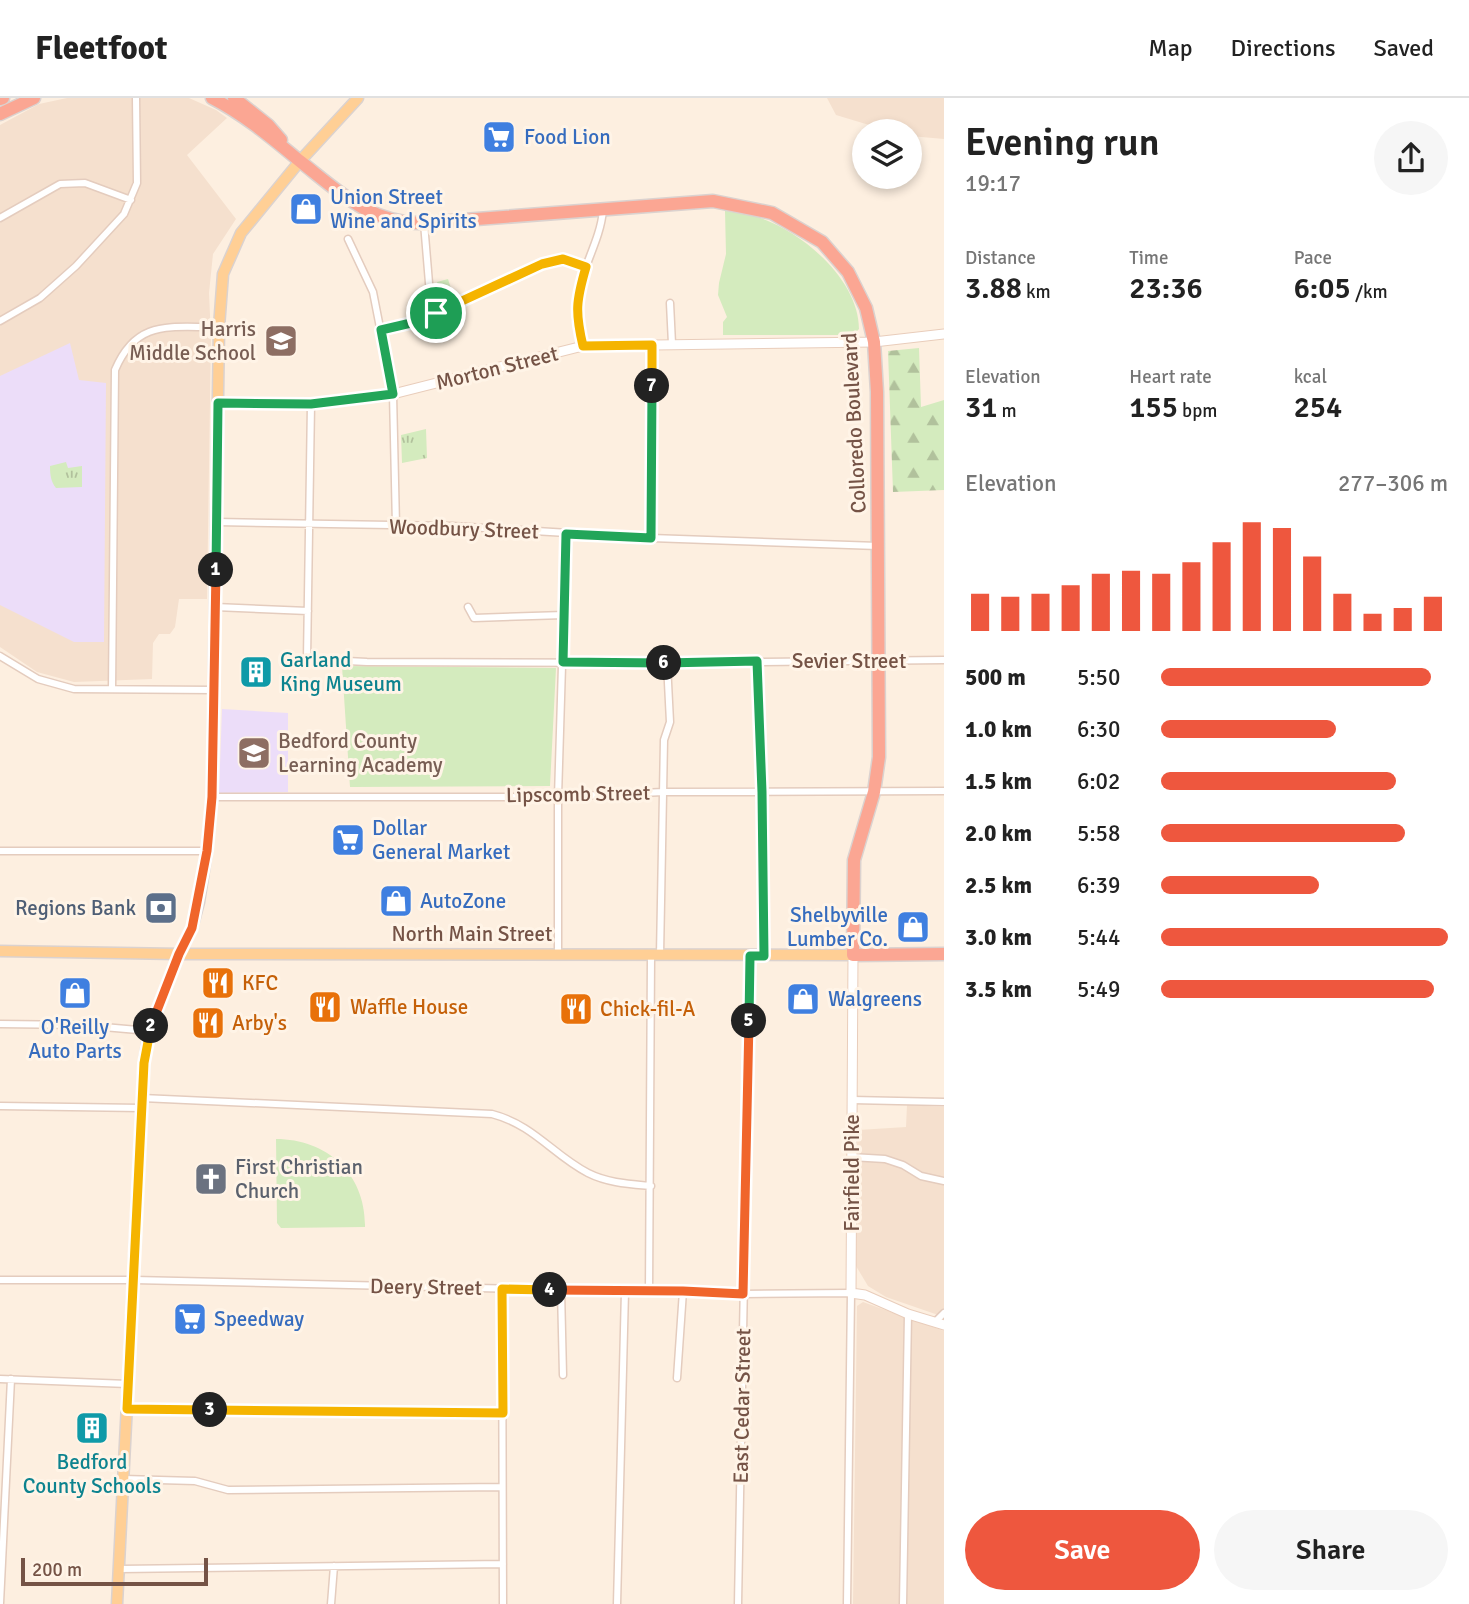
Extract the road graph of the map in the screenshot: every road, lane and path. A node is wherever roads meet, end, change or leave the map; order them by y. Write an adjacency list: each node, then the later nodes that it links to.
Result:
1 (34, 98): 6 (highway)
2 (136, 98): 8 (street)
3 (212, 98): 7 (highway)
4 (234, 98): 7 (highway)
5 (358, 98): 7 (main road)
6 (2, 103)
7 (300, 161): 11 (highway, Colloredo Boulevard); 17 (main road)
8 (131, 200): 10 (street); 16 (street)
9 (603, 210): 11 (highway, Colloredo Boulevard); 13 (street); 20 (highway, Colloredo Boulevard)
10 (0, 218)
11 (424, 223): 14 (street)
12 (348, 239): 18 (street)
13 (586, 267): 18 (street); 23 (street)
14 (430, 295)
15 (670, 303): 21 (street)
16 (0, 321)
17 (219, 327): 25 (main road); 43 (street)
18 (381, 330): 24 (street)
19 (944, 334): 20 (street, Morton Street)
20 (874, 342): 21 (street, Morton Street); 32 (highway, Colloredo Boulevard)
21 (672, 344): 22 (street, Morton Street)
22 (652, 345): 23 (street, Morton Street); 31 (street)
23 (583, 346): 24 (street, Morton Street)
24 (393, 394): 26 (street, Morton Street); 29 (street)
25 (218, 403): 26 (street, Morton Street); 27 (main road)
26 (311, 404): 28 (street)
27 (217, 522): 28 (street, Woodbury Street); 33 (main road)
28 (309, 525): 29 (street, Woodbury Street); 35 (street)
29 (396, 526): 30 (street, Woodbury Street)
30 (566, 534): 31 (street, Woodbury Street); 36 (street)
31 (651, 538): 32 (street, Woodbury Street)
32 (878, 546): 41 (highway, Colloredo Boulevard)
33 (215, 607): 35 (street); 44 (main road)
34 (468, 607): 36 (street)
35 (308, 611): 40 (street, Sevier Street)
36 (564, 615): 40 (street)
37 (0, 656): 43 (street)
38 (944, 660): 41 (street, Sevier Street)
39 (757, 661): 41 (street, Sevier Street); 42 (street, Sevier Street); 47 (street)
40 (563, 662): 42 (street, Sevier Street); 50 (street)
41 (879, 662): 48 (highway, Colloredo Boulevard)
42 (667, 663): 46 (street)
43 (112, 689): 44 (street)
44 (215, 690): 49 (main road)
45 (944, 791): 48 (street, Lipscomb Street)
46 (663, 792): 47 (street, Lipscomb Street); 50 (street, Lipscomb Street); 58 (street)
47 (762, 792): 48 (street, Lipscomb Street); 60 (street)
48 (874, 792): 57 (highway, Colloredo Boulevard)
49 (212, 797): 50 (street, Lipscomb Street); 52 (main road)
50 (558, 797): 54 (street)
51 (0, 851): 52 (street)
52 (207, 851): 55 (main road)
53 (0, 951): 55 (main road, North Main Street)
54 (558, 953): 55 (main road, North Main Street); 58 (main road, North Main Street)
55 (179, 954): 62 (main road)
56 (944, 954): 57 (highway, North Main Street)
57 (853, 955): 60 (main road, North Main Street); 63 (street, Fairfield Pike)
58 (656, 956): 59 (main road, North Main Street); 69 (street)
59 (750, 956): 60 (main road, North Main Street); 78 (street, East Cedar Street)
60 (764, 956)
61 (0, 1024): 62 (street)
62 (149, 1031): 65 (main road)
63 (852, 1100): 64 (street); 67 (street, Fairfield Pike)
64 (944, 1102)
65 (142, 1103): 66 (street); 69 (street); 71 (main road)
66 (0, 1106)
67 (851, 1157): 68 (street); 77 (street, Fairfield Pike)
68 (944, 1181)
69 (651, 1186): 76 (street)
70 (0, 1280): 71 (street, Deery Street)
71 (134, 1280): 72 (street, Deery Street); 86 (main road)
72 (502, 1289): 73 (street, Deery Street); 88 (street)
73 (561, 1290): 74 (street, Deery Street); 82 (street)
74 (625, 1291): 76 (street, Deery Street); 98 (street)
75 (683, 1291): 76 (street, Deery Street); 78 (street, Deery Street); 83 (street)
76 (649, 1292)
77 (851, 1293): 78 (street, Deery Street); 80 (street); 100 (street)
78 (743, 1294): 99 (street, East Cedar Street)
79 (944, 1313): 81 (street)
80 (908, 1314): 81 (street); 101 (street)
81 (940, 1324)
82 (563, 1375)
83 (677, 1378)
84 (0, 1379): 85 (street)
85 (11, 1379): 86 (street); 94 (street)
86 (128, 1384): 87 (main road)
87 (127, 1409): 88 (street); 89 (main road)
88 (503, 1413): 90 (street)
89 (123, 1479): 90 (street); 93 (main road)
90 (501, 1487): 91 (street)
91 (503, 1564): 92 (street); 97 (street)
92 (334, 1566): 93 (street); 96 (street)
93 (120, 1569): 95 (main road)
94 (0, 1603)
95 (117, 1604)
96 (331, 1604)
97 (503, 1604)
98 (617, 1604)
99 (738, 1604)
100 (847, 1604)
101 (903, 1604)

